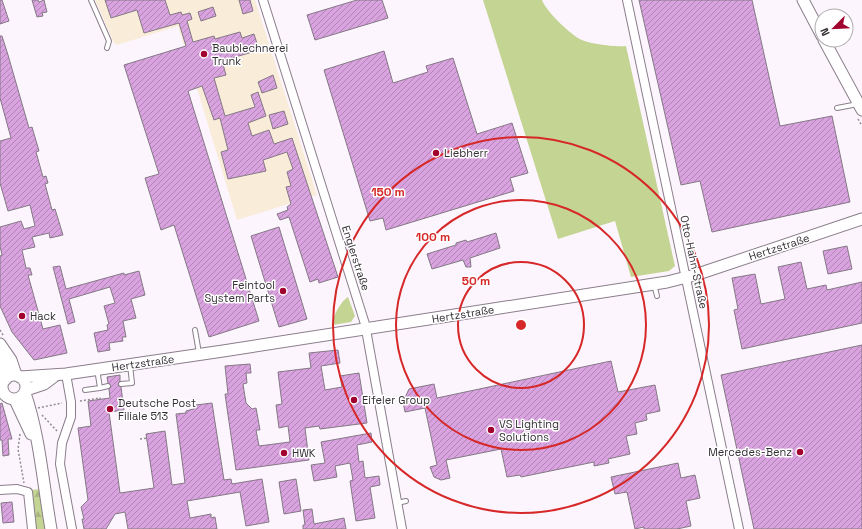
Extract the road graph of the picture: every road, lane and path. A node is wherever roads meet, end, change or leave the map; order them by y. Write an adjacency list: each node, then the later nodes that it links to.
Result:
1 (91, 0): 6 (lane)
2 (263, 0): 16 (street, Englerstraße)
3 (627, 0): 11 (street, Otto-Hahn-Straße)
4 (803, 0): 5 (street)
5 (814, 21)
6 (107, 48)
7 (828, 48): 8 (street)
8 (860, 107): 9 (lane)
9 (837, 108)
10 (862, 219): 11 (street, Hertzstraße)
11 (686, 277): 12 (street, Hertzstraße); 45 (street, Otto-Hahn-Straße)
12 (654, 284): 13 (lane); 16 (street, Hertzstraße)
13 (657, 296)
14 (0, 330): 17 (path)
15 (195, 330): 18 (lane)
16 (366, 330): 18 (street, Hertzstraße); 40 (street, Englerstraße)
17 (2, 343): 22 (street)
18 (199, 354): 19 (street, Hertzstraße)
19 (130, 364): 20 (street, Hertzstraße); 23 (lane)
20 (97, 369): 21 (street, Hertzstraße); 25 (lane)
21 (61, 374): 22 (street, Hertzstraße); 27 (street, Hertzstraße); 31 (street)
22 (9, 379): 27 (street); 28 (street)
23 (121, 384)
24 (108, 386): 25 (lane)
25 (100, 388): 26 (lane)
26 (85, 390)
27 (25, 392): 29 (street); 36 (street)
28 (2, 393): 29 (street)
29 (15, 400): 36 (street)
30 (100, 400): 31 (path)
31 (71, 402): 35 (street); 35 (path)
32 (21, 430): 38 (path)
33 (147, 438): 34 (path)
34 (140, 439)
35 (62, 443): 43 (street)
36 (38, 449): 42 (street)
37 (0, 490): 38 (street)
38 (28, 492): 41 (street)
39 (406, 501): 40 (lane)
40 (397, 503): 44 (street, Englerstraße)
41 (32, 529)
42 (51, 529)
43 (72, 529)
44 (402, 529)
45 (739, 529)

